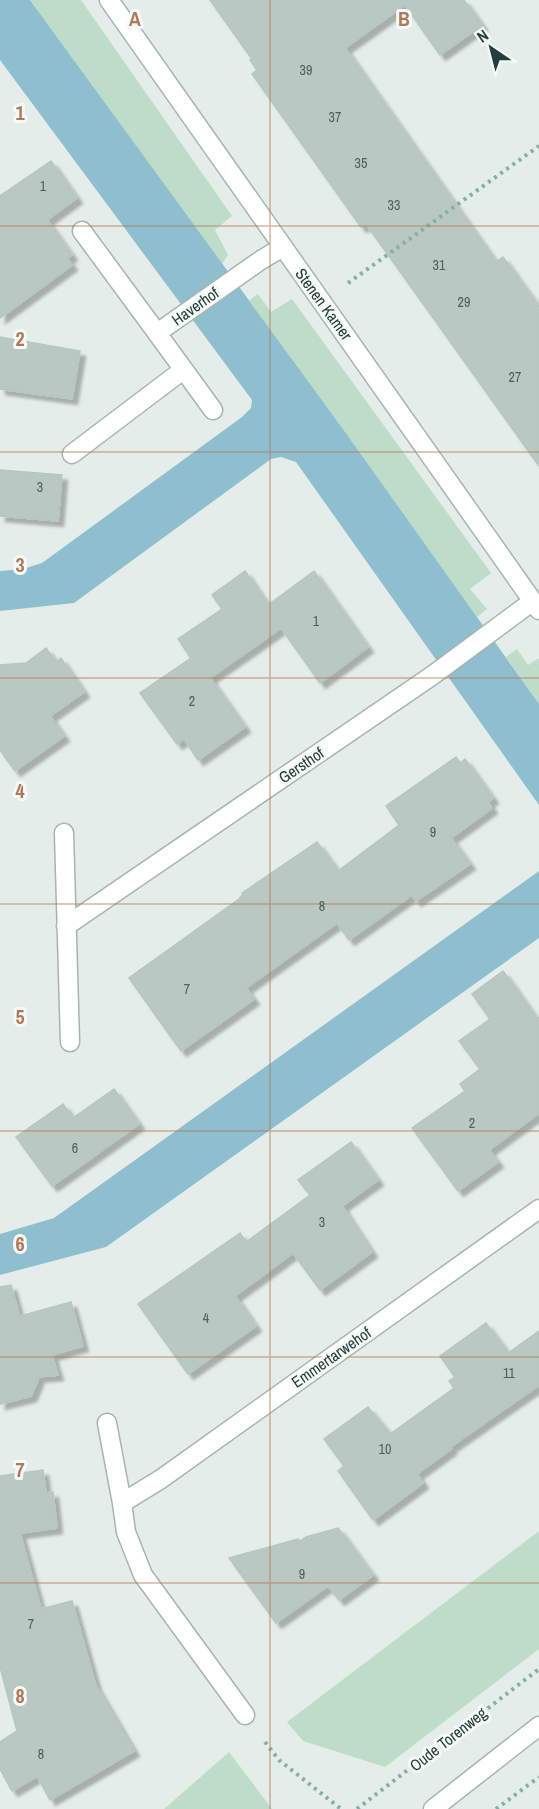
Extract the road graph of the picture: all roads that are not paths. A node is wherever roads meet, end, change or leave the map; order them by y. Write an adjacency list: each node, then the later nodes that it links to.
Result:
1 (109, 0): 3 (street, Stenen Kamer)
2 (82, 231): 4 (street)
3 (283, 247): 4 (street, Haverhof); 8 (street, Stenen Kamer)
4 (157, 333): 5 (street, Haverhof)
5 (183, 370): 6 (street, Haverhof); 7 (street)
6 (213, 410)
7 (72, 454)
8 (536, 605): 10 (street, Gersthof)
9 (64, 833): 10 (street)
10 (66, 926): 11 (street)
11 (70, 1042)
12 (539, 1209): 14 (street, Emmertarwehof)
13 (107, 1423): 14 (street)
14 (122, 1503): 15 (street)
15 (245, 1715)
16 (539, 1726): 17 (street)
17 (433, 1809)

